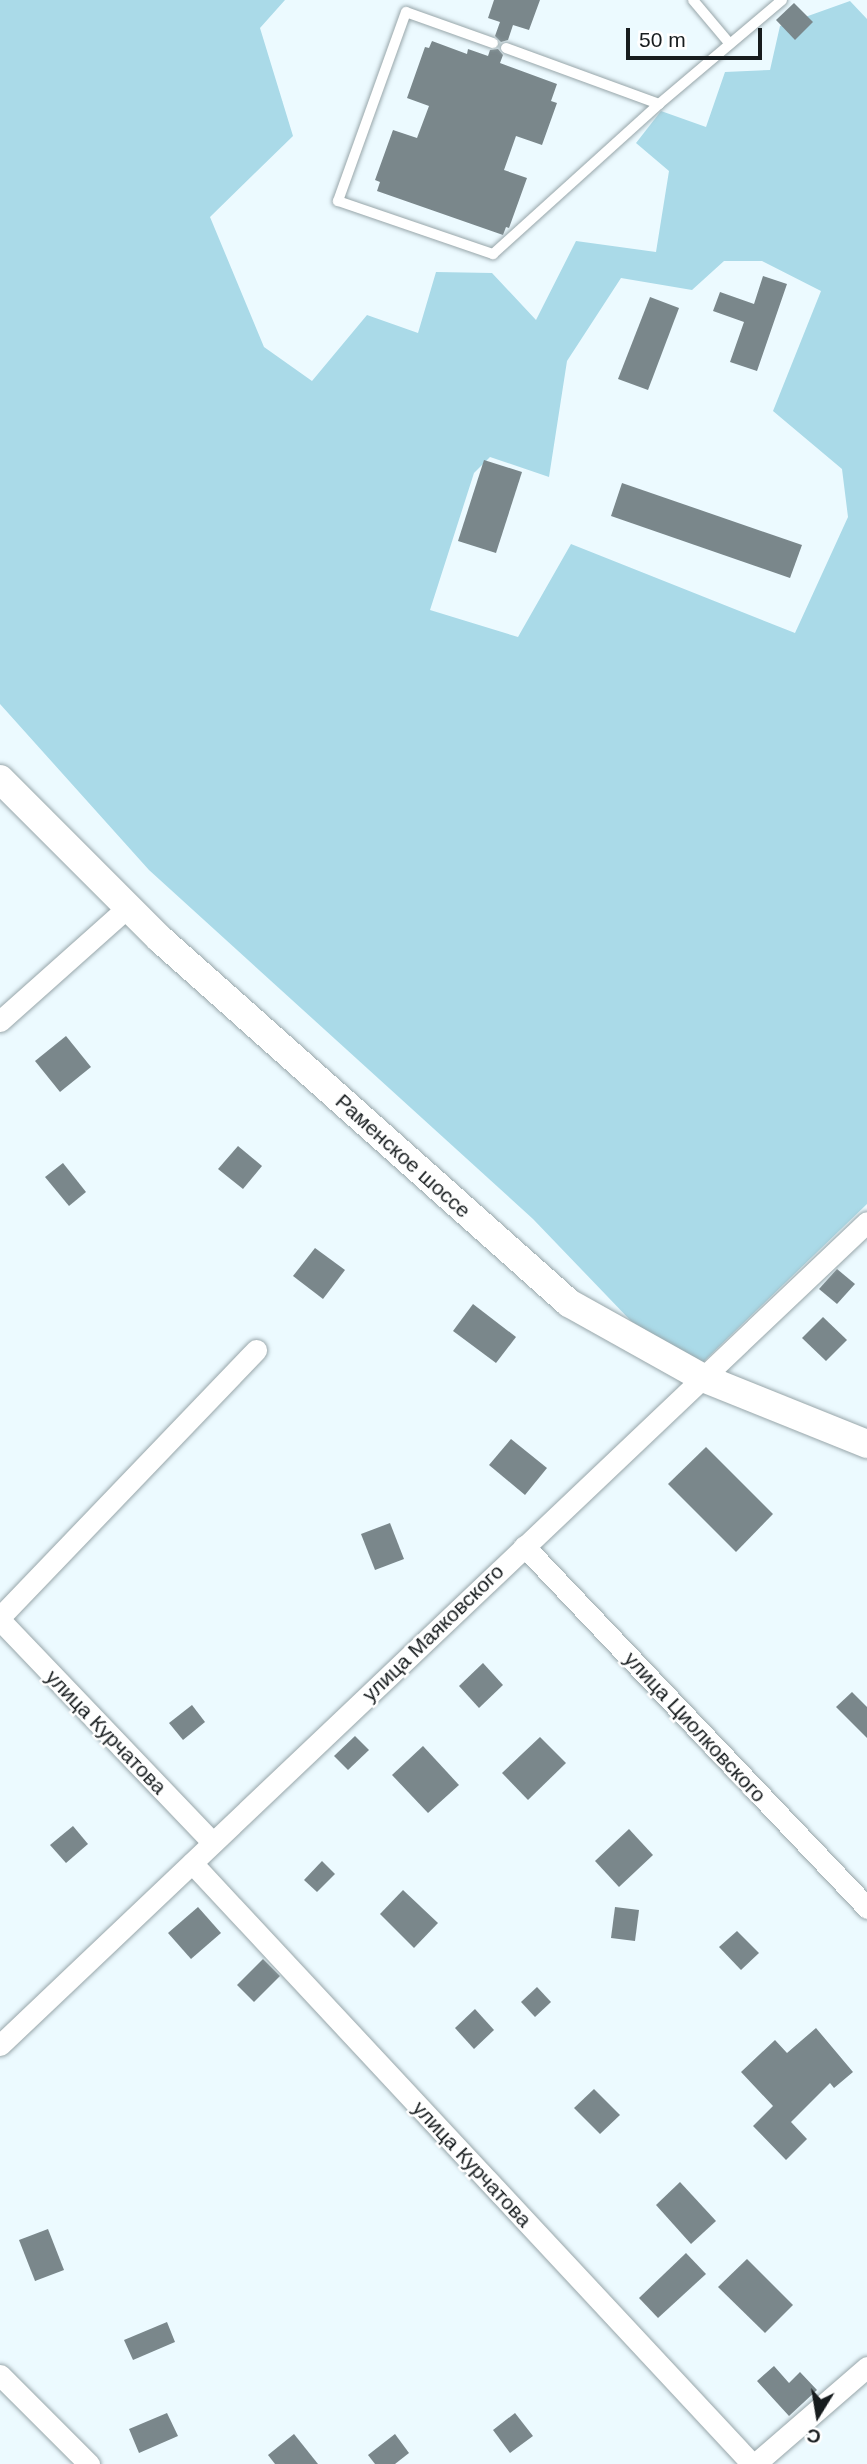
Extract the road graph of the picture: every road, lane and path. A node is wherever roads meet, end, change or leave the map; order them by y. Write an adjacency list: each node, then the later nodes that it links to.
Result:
1 (694, 0): 4 (lane)
2 (782, 0): 4 (lane)
3 (493, 43): 6 (lane)
4 (730, 44): 6 (lane)
5 (506, 48): 6 (lane)
6 (659, 104)
7 (0, 779): 8 (main road, Раменское шоссе)
8 (128, 908): 9 (street); 12 (main road, Раменское шоссе)
9 (0, 1021)
10 (867, 1222): 12 (street, улица Маяковского)
11 (256, 1350): 15 (street)
12 (703, 1378): 13 (main road, Раменское шоссе); 14 (street, улица Маяковского)
13 (867, 1444)
14 (524, 1546): 16 (street, улица Маяковского); 18 (street, улица Циолковского)
15 (0, 1619): 16 (street, улица Курчатова)
16 (213, 1843): 17 (street, улица Маяковского)
17 (192, 1863): 19 (street, улица Маяковского); 23 (street, улица Курчатова)
18 (867, 1908)
19 (0, 2045)
20 (867, 2367): 23 (street)
21 (0, 2375): 22 (street)
22 (89, 2464)
23 (754, 2464)

